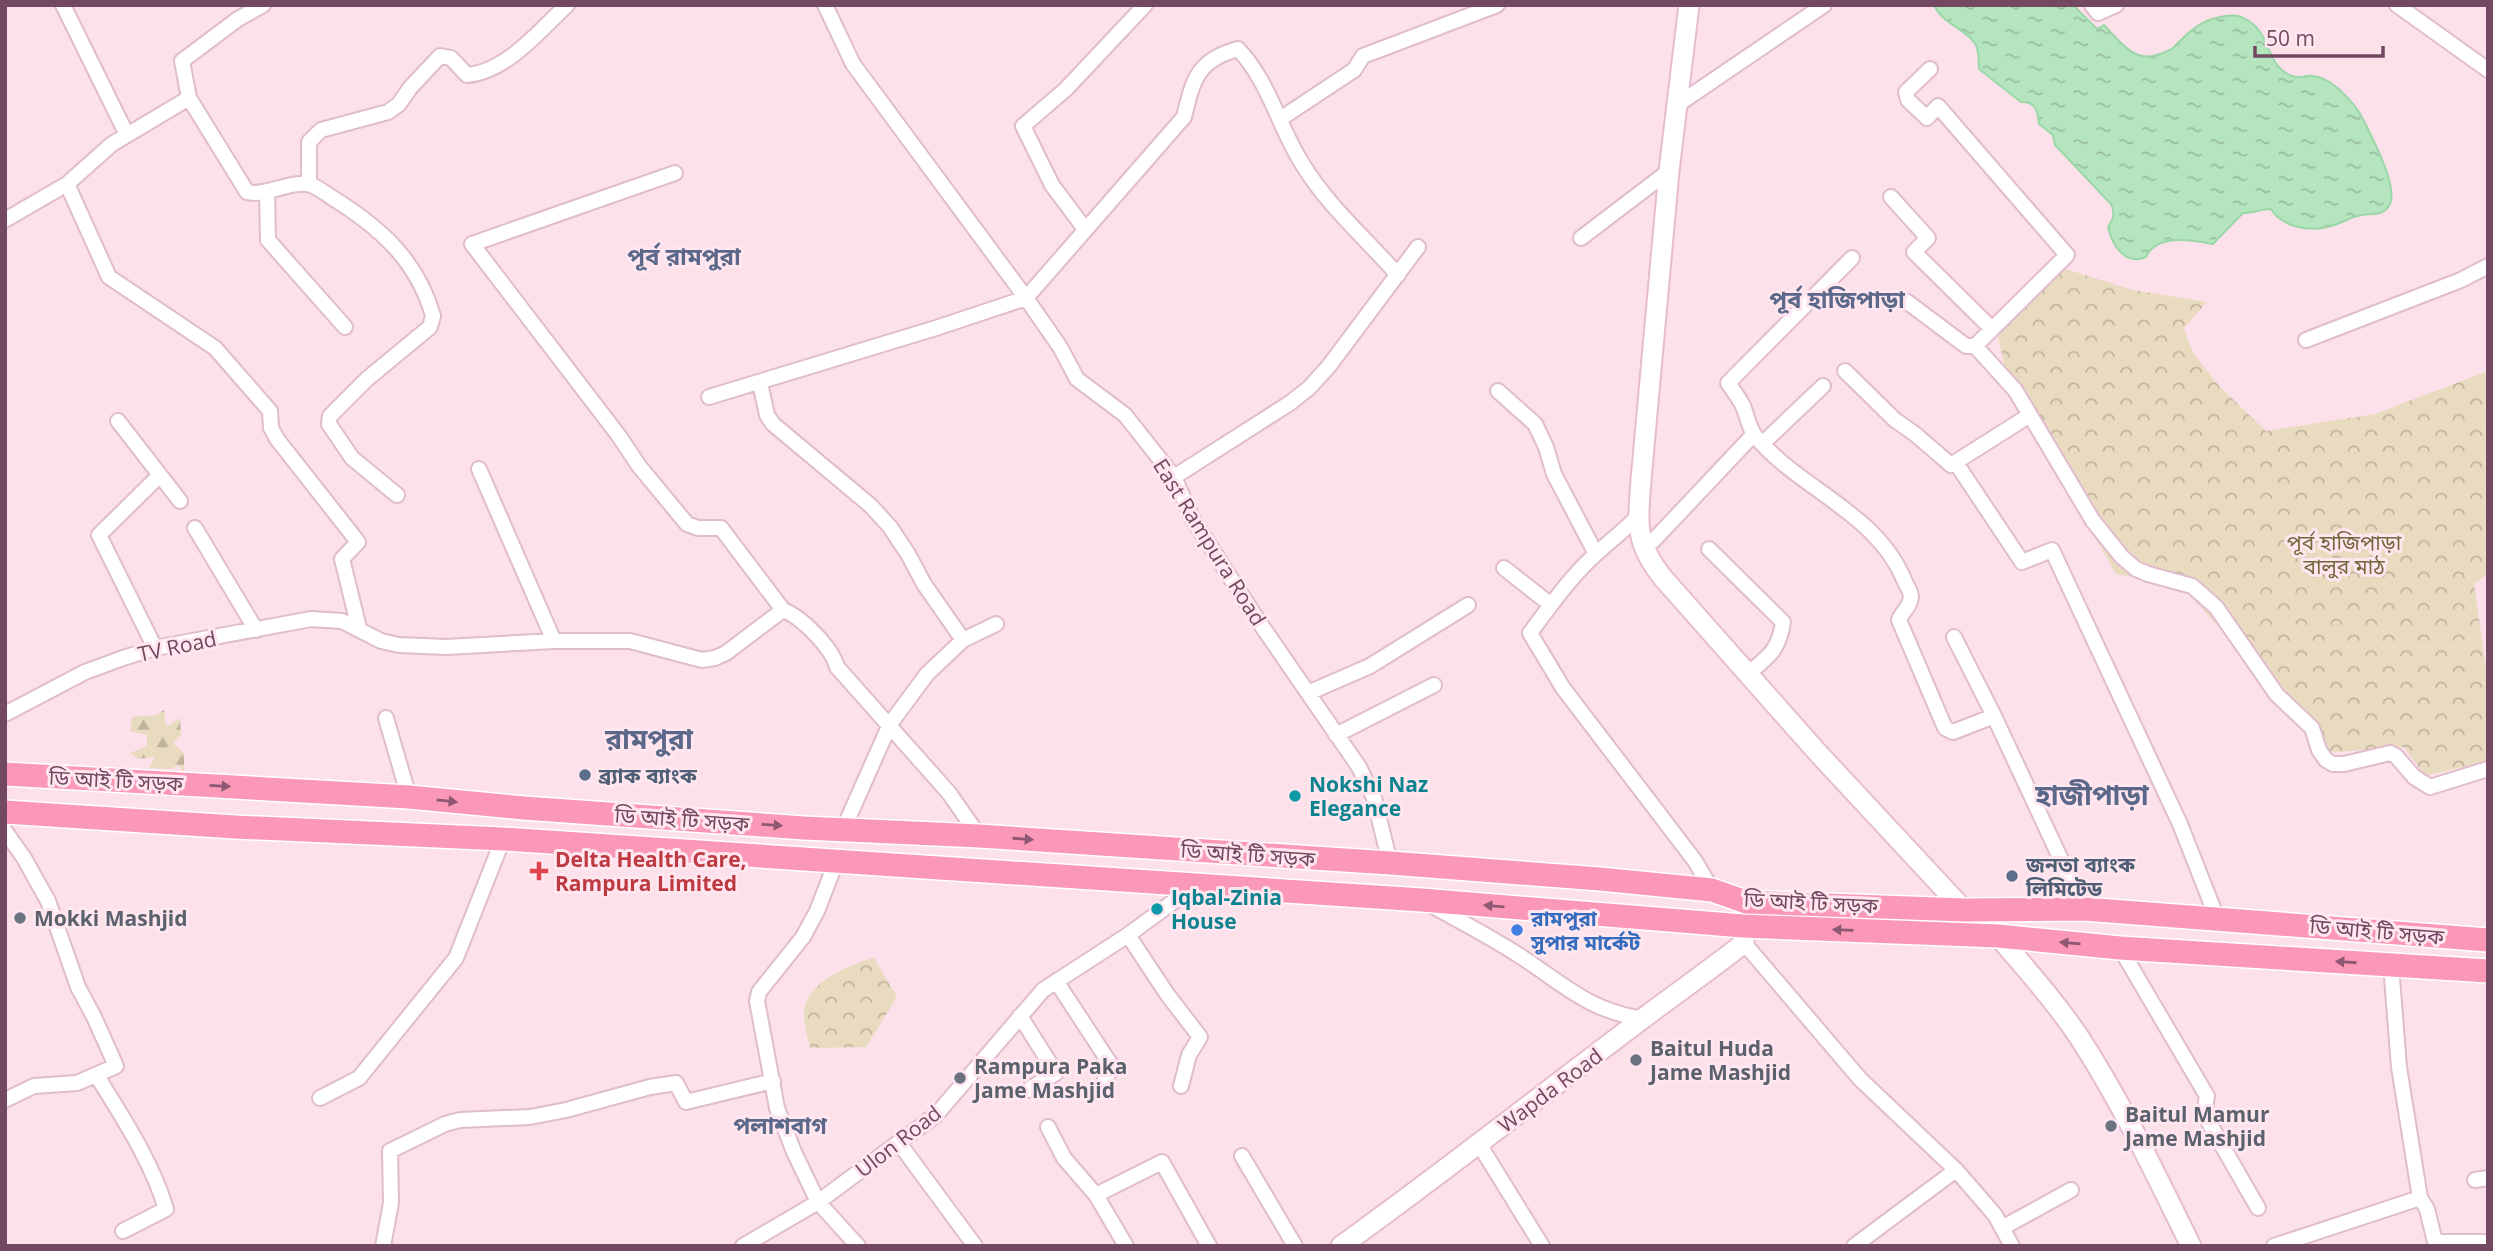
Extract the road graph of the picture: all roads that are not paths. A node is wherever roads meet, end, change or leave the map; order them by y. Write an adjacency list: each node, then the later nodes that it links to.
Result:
1 (63, 5): 17 (street)
2 (263, 5): 14 (street)
3 (566, 5): 21 (street)
4 (825, 5): 31 (street, East Rampura Road)
5 (1145, 5): 25 (street)
6 (1497, 5): 16 (street)
7 (1689, 5): 15 (street)
8 (1824, 5): 15 (street)
9 (2092, 5): 10 (street)
10 (2116, 5)
11 (2397, 5): 13 (street)
12 (1930, 69): 34 (street)
13 (2488, 71)
14 (190, 99): 17 (street); 22 (street)
15 (1677, 105): 18 (street)
16 (1280, 119): 25 (street); 30 (street)
17 (127, 135): 20 (street)
18 (1669, 171): 26 (street); 51 (street)
19 (675, 173): 59 (street)
20 (67, 184): 24 (street); 61 (street)
21 (310, 184): 22 (street); 49 (street)
22 (267, 191): 33 (street)
23 (1891, 197): 34 (street)
24 (5, 220)
25 (1085, 229): 31 (street)
26 (1581, 238)
27 (1418, 247): 30 (street)
28 (1852, 258): 44 (street)
29 (2488, 266): 35 (street)
30 (1398, 275): 48 (street)
31 (1026, 298): 38 (street); 48 (street, East Rampura Road)
32 (1906, 302): 36 (street)
33 (345, 327)
34 (1992, 329): 36 (street)
35 (2306, 340)
36 (1975, 346): 42 (street)
37 (1845, 371): 45 (street)
38 (760, 383): 41 (street); 64 (street)
39 (1823, 386): 44 (street)
40 (1498, 391): 55 (street)
41 (709, 397)
42 (2030, 415): 45 (street); 75 (street)
43 (118, 421): 47 (street)
44 (1759, 438): 53 (street); 71 (street)
45 (1956, 463): 93 (street)
46 (479, 469): 65 (street)
47 (159, 476): 50 (street); 66 (street)
48 (1174, 477): 69 (street, East Rampura Road)
49 (397, 495)
50 (180, 501)
51 (1638, 516): 53 (street); 55 (street)
52 (195, 528): 62 (street)
53 (1643, 548): 67 (street)
54 (1709, 549): 67 (street)
55 (1596, 554): 58 (street)
56 (1504, 568): 58 (street)
57 (1468, 605): 69 (street)
58 (1551, 605): 88 (street)
59 (783, 610): 65 (street, TV Road); 73 (street)
60 (996, 624): 64 (street)
61 (359, 628): 62 (street, TV Road); 65 (street, TV Road)
62 (256, 630): 66 (street, TV Road)
63 (1954, 637): 71 (street)
64 (963, 640): 73 (street)
65 (554, 641)
66 (155, 648): 70 (street, TV Road)
67 (1749, 673): 92 (street)
68 (1434, 685): 74 (street)
69 (1308, 693): 74 (street, East Rampura Road)
70 (5, 714)
71 (1994, 716): 91 (street)
72 (386, 718): 77 (street)
73 (890, 724): 80 (street); 82 (street)
74 (1336, 735): 86 (street, East Rampura Road)
75 (2488, 769)
76 (5, 774): 77 (main road, ডি আই টি সড়ক, one-way to 77)
77 (409, 797): 79 (main road, ডি আই টি সড়ক, one-way to 79)
78 (5, 812): 83 (main road, ডি আই টি সড়ক)
79 (804, 828): 80 (main road, ডি আই টি সড়ক); 84 (main road)
80 (843, 830): 82 (main road, ডি আই টি সড়ক)
81 (5, 831): 104 (street)
82 (979, 836): 86 (main road, ডি আই টি সড়ক, one-way to 86)
83 (503, 839): 84 (main road, ডি আই টি সড়ক); 109 (street)
84 (802, 860): 85 (main road, ডি আই টি সড়ক)
85 (835, 862): 87 (main road, ডি আই টি সড়ক); 106 (street)
86 (1390, 863): 88 (main road, ডি আই টি সড়ক)
87 (1197, 885): 89 (main road, ডি আই টি সড়ক); 95 (street, Ulon Road)
88 (1712, 890): 90 (main road, ডি আই টি সড়ক)
89 (1422, 900): 94 (main road, ডি আই টি সড়ক, one-way to 89); 103 (street)
90 (1746, 902): 92 (main road, ডি আই টি সড়ক); 94 (main road)
91 (2084, 909): 92 (main road, ডি আই টি সড়ক); 93 (main road, ডি আই টি সড়ক)
92 (1964, 910)
93 (2217, 918): 97 (main road, ডি আই টি সড়ক)
94 (1743, 934): 96 (main road, ডি আই টি সড়ক, one-way to 94); 103 (street, Wapda Road); 115 (street)
95 (1128, 935): 101 (street, Ulon Road); 107 (street)
96 (1998, 936): 98 (main road, ডি আই টি সড়ক, one-way to 96); 136 (street)
97 (2488, 940)
98 (2120, 948): 99 (main road, ডি আই টি সড়ক, one-way to 98); 120 (street)
99 (2391, 965): 100 (main road, ডি আই টি সড়ক); 118 (street)
100 (2488, 971)
101 (1056, 981): 102 (street, Ulon Road); 105 (street)
102 (1020, 1016): 108 (street); 112 (street, Ulon Road)
103 (1642, 1019): 113 (street, Wapda Road)
104 (97, 1076): 110 (street); 122 (street)
105 (1105, 1078)
106 (773, 1081): 119 (street); 126 (street)
107 (1181, 1086)
108 (1028, 1090)
109 (320, 1098)
110 (5, 1100)
111 (1048, 1128): 117 (street)
112 (899, 1143): 119 (street, Ulon Road); 129 (street)
113 (1479, 1144): 133 (street, Wapda Road); 134 (street)
114 (1242, 1156): 132 (street)
115 (1956, 1170): 121 (street); 135 (street)
116 (2071, 1190): 121 (street)
117 (1096, 1195): 130 (street); 131 (street)
118 (2420, 1198): 124 (street); 137 (street)
119 (818, 1202): 127 (street, Ulon Road); 128 (street)
120 (2258, 1208)
121 (2002, 1228): 125 (street)
122 (123, 1231)
123 (2488, 1242): 124 (street)
124 (2436, 1244)
125 (2010, 1245)
126 (383, 1246)
127 (743, 1246)
128 (858, 1246)
129 (975, 1246)
130 (1126, 1246)
131 (1209, 1246)
132 (1295, 1246)
133 (1341, 1246)
134 (1542, 1246)
135 (1854, 1246)
136 (2191, 1246)
137 (2274, 1246)

